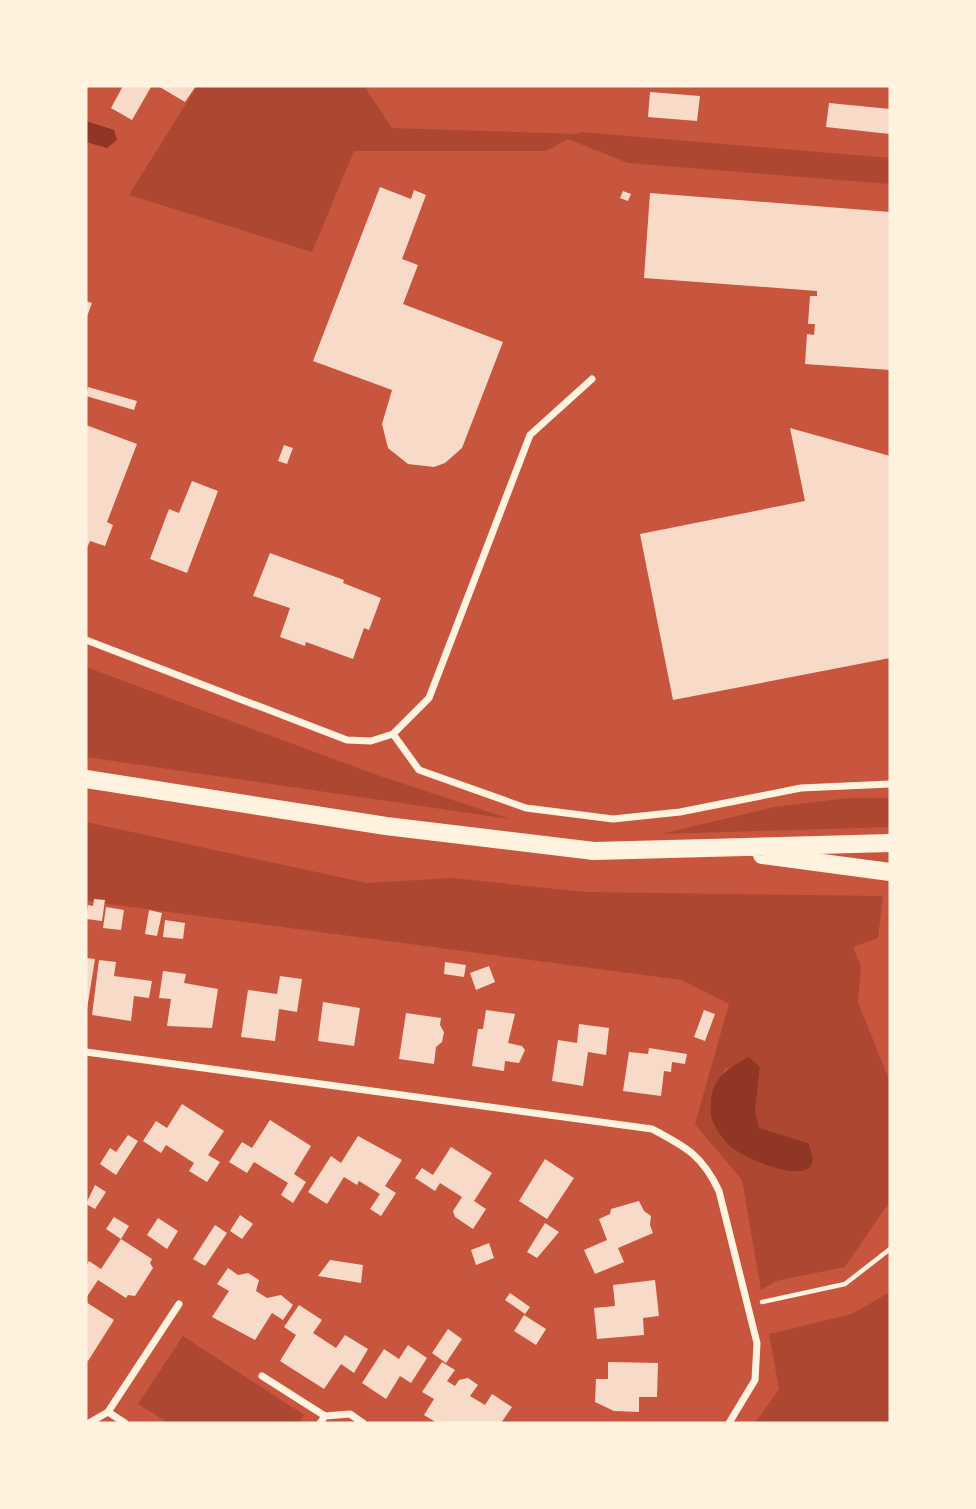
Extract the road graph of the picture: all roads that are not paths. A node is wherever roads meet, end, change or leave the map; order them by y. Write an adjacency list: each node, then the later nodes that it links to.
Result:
1 (592, 379): 3 (street)
2 (86, 640): 3 (street)
3 (393, 734): 5 (street)
4 (86, 779): 7 (main road)
5 (890, 784)
6 (890, 843): 7 (main road)
7 (717, 849): 8 (main road)
8 (890, 872)
9 (86, 1052): 17 (street)
10 (179, 1304): 12 (street)
11 (262, 1376): 13 (street)
12 (108, 1412): 14 (street); 15 (street)
13 (323, 1420): 16 (street)
14 (88, 1423)
15 (125, 1423)
16 (363, 1423)
17 (729, 1423)

